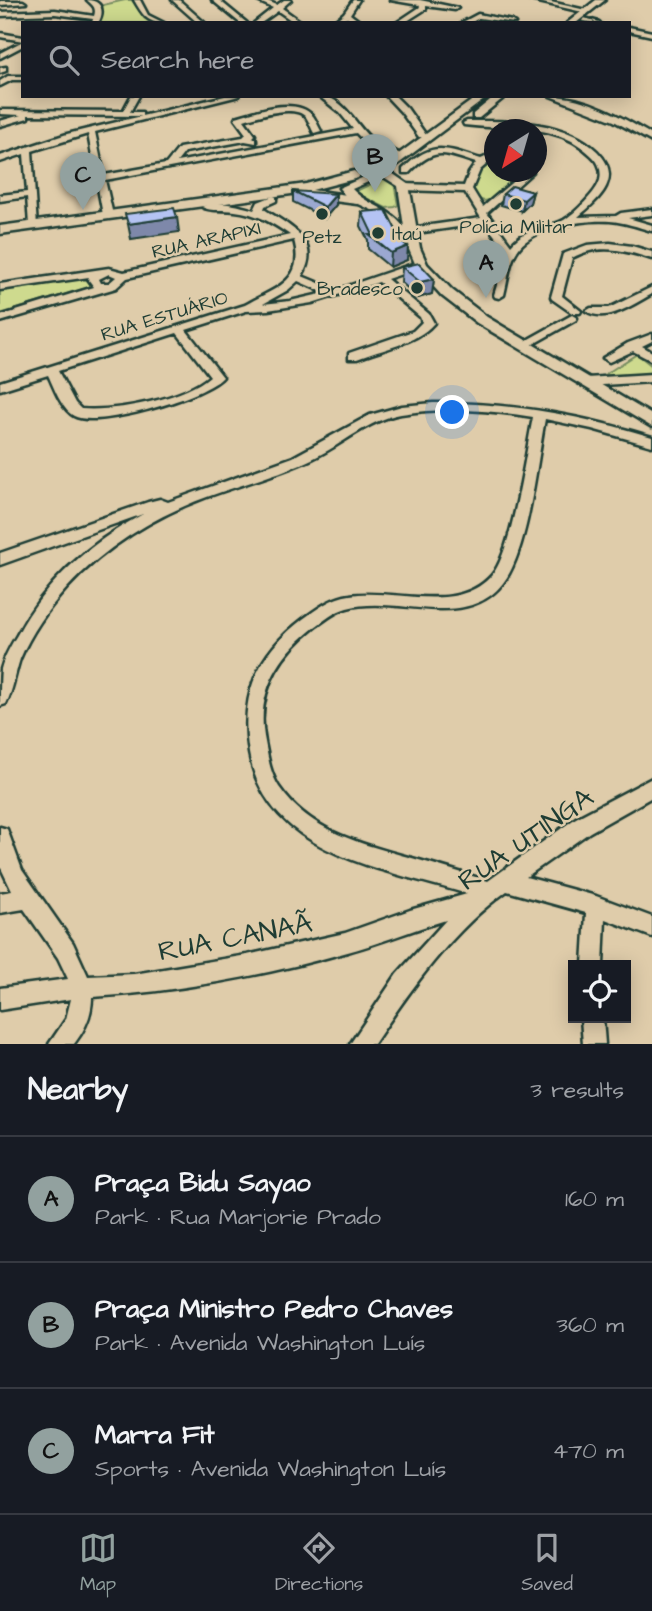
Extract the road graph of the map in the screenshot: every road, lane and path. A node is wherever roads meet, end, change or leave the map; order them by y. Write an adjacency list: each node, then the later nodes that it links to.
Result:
1 (90, 0): 24 (street)
2 (137, 0): 26 (street)
3 (175, 0): 27 (street)
4 (215, 0): 28 (street)
5 (258, 0): 16 (street)
6 (288, 0): 16 (street)
7 (356, 0): 23 (street)
8 (393, 0): 12 (street)
9 (533, 0): 18 (street)
10 (601, 0): 18 (main road)
11 (610, 0): 37 (main road)
12 (420, 2): 17 (street); 33 (street)
13 (0, 3): 14 (street)
14 (35, 3)
15 (46, 3): 20 (street)
16 (278, 8): 29 (street); 30 (street)
17 (454, 8)
18 (587, 10): 36 (main road)
19 (20, 12): 20 (street); 21 (street); 38 (street)
20 (55, 12): 22 (street)
21 (0, 13)
22 (71, 14): 24 (street); 25 (street)
23 (346, 14): 31 (street); 32 (street)
24 (97, 20)
25 (59, 21)
26 (157, 21)
27 (200, 21)
28 (241, 21)
29 (260, 21)
30 (297, 21)
31 (337, 21)
32 (356, 21)
33 (402, 21)
34 (467, 21): 35 (street)
35 (501, 21)
36 (573, 21)
37 (582, 21)
38 (0, 23)
39 (631, 32): 40 (street)
40 (652, 34)
41 (0, 35): 42 (street)
42 (21, 40)
43 (21, 42): 44 (street)
44 (0, 56)
45 (1, 70): 46 (street)
46 (21, 70)
47 (21, 78): 48 (street)
48 (0, 84)
49 (136, 98): 60 (street)
50 (227, 98): 62 (street)
51 (326, 98): 68 (street)
52 (396, 98): 69 (street)
53 (470, 98): 69 (main road)
54 (481, 98): 69 (main road)
55 (499, 98): 63 (main road)
56 (561, 98): 61 (main road)
57 (571, 98): 61 (main road)
58 (0, 112): 59 (street)
59 (37, 112): 60 (street); 64 (street)
60 (125, 114): 62 (street)
61 (612, 114): 65 (main road); 71 (main road)
62 (158, 115): 66 (street)
63 (467, 123): 69 (main road); 102 (street)
64 (0, 124)
65 (650, 128)
66 (91, 131): 73 (street); 84 (street)
67 (317, 131): 70 (street)
68 (356, 131): 72 (street); 75 (street)
69 (427, 135): 74 (main road); 75 (main road)
70 (246, 139): 72 (street); 79 (street)
71 (652, 139)
72 (269, 147): 79 (street)
73 (28, 148): 76 (street); 89 (street)
74 (411, 152): 81 (main road); 82 (main road)
75 (396, 154): 80 (main road)
76 (0, 159)
77 (484, 160): 78 (street)
78 (481, 162): 81 (street); 88 (street)
79 (169, 166): 84 (street)
80 (369, 170): 82 (main road); 83 (main road)
81 (406, 171): 86 (main road)
82 (382, 172): 86 (main road); 87 (main road)
83 (354, 176): 87 (main road); 98 (highway)
84 (103, 178): 98 (street)
85 (519, 182): 99 (street)
86 (403, 186): 88 (street); 94 (main road)
87 (345, 188): 90 (highway); 93 (main road)
88 (468, 189): 99 (street)
89 (32, 194): 91 (street); 103 (street)
90 (310, 194): 92 (highway); 93 (highway)
91 (0, 198)
92 (273, 199): 95 (highway); 100 (street)
93 (357, 200): 96 (main road)
94 (406, 206): 96 (main road); 104 (street); 107 (main road)
95 (207, 207): 100 (street); 108 (highway)
96 (380, 210): 110 (main road)
97 (652, 212): 101 (street)
98 (108, 215): 103 (highway)
99 (485, 216): 104 (street); 111 (street)
100 (271, 218): 109 (street)
101 (609, 218): 102 (street); 105 (street)
102 (566, 223): 111 (street)
103 (34, 225): 106 (highway)
104 (441, 226): 107 (street)
105 (652, 228)
106 (0, 230)
107 (410, 231): 110 (main road)
108 (0, 236)
109 (298, 236): 115 (street, RUA ARAPIXI); 116 (street)
110 (414, 248): 113 (main road)
111 (511, 251): 122 (street)
112 (652, 257): 124 (street)
113 (421, 265): 117 (street, RUA ESTUÁRIO); 128 (main road)
114 (101, 272): 115 (street); 118 (street); 119 (street)
115 (121, 276): 118 (street)
116 (296, 277): 121 (street); 123 (street)
117 (380, 278): 121 (street, RUA ESTUÁRIO); 130 (street)
118 (107, 286): 125 (street)
119 (0, 287)
120 (652, 290): 124 (street)
121 (335, 293): 123 (street, RUA ESTUÁRIO)
122 (499, 295)
123 (245, 308): 126 (street, RUA ESTUÁRIO)
124 (574, 314): 128 (street)
125 (0, 319)
126 (178, 328): 133 (street, RUA ESTUÁRIO); 133 (street)
127 (652, 337): 129 (street)
128 (524, 345): 135 (main road)
129 (632, 345): 131 (street); 132 (street)
130 (353, 356)
131 (652, 357)
132 (608, 358)
133 (51, 369): 136 (street, RUA ESTUÁRIO)
134 (652, 378): 135 (street)
135 (586, 382): 138 (main road)
136 (0, 386)
137 (540, 415): 139 (street); 140 (street); 145 (street)
138 (652, 422)
139 (652, 442)
140 (168, 507): 141 (street); 142 (street)
141 (0, 559)
142 (0, 699)
143 (652, 787): 145 (street, RUA UTINGA)
144 (0, 836): 146 (street)
145 (491, 891): 148 (street); 151 (street, RUA CANAÃ); 155 (street, RUA UTINGA)
146 (29, 898): 147 (street); 151 (street)
147 (0, 902)
148 (596, 906): 149 (street); 150 (street)
149 (652, 928)
150 (593, 960)
151 (82, 988): 152 (street, RUA CANAÃ); 154 (street)
152 (0, 999)
153 (592, 1023): 156 (street)
154 (60, 1044)
155 (361, 1044)
156 (594, 1044)

